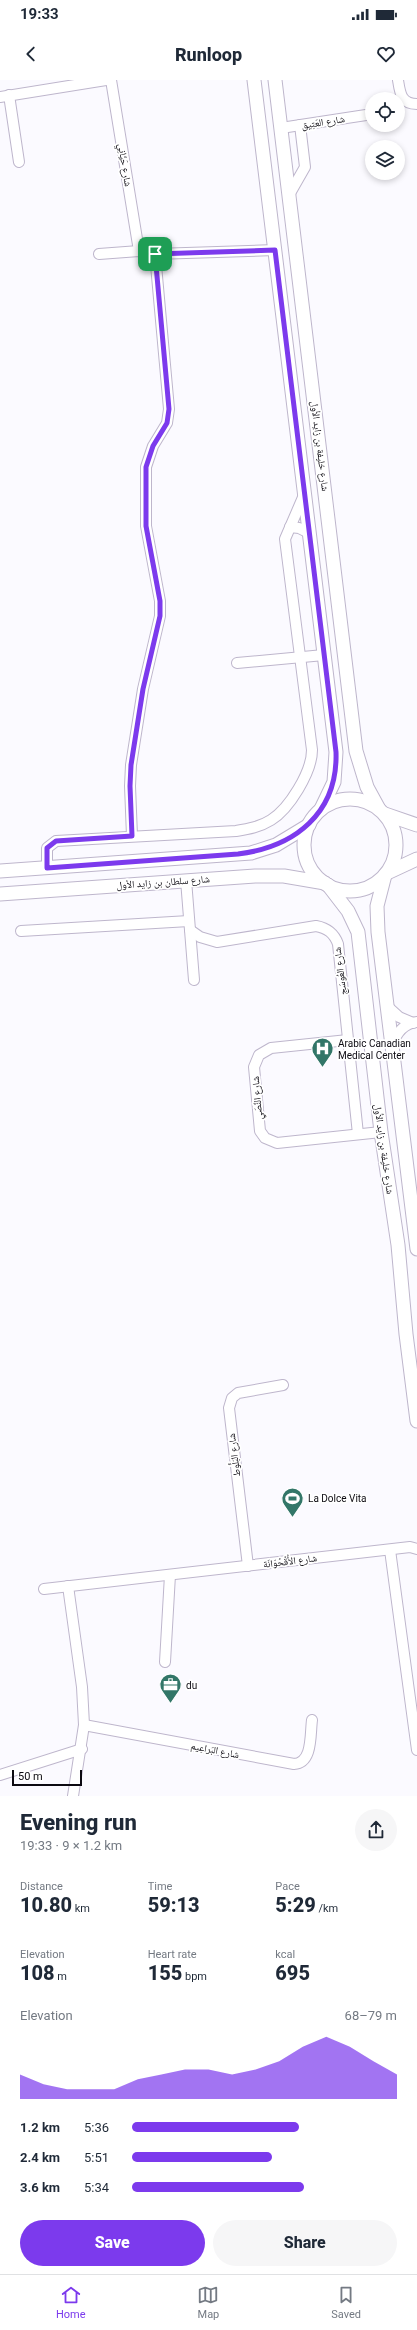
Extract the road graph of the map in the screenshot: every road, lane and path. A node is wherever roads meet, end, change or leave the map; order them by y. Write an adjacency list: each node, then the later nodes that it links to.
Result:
1 (103, 80): 2 (street); 7 (street)
2 (106, 80)
3 (111, 80): 15 (street, شارع حَيَّانِي)
4 (254, 80): 14 (main road, شارع خليفة بن زايد الأول)
5 (275, 80): 11 (main road, شارع خليفة بن زايد الأول)
6 (398, 80): 8 (street)
7 (4, 96): 12 (street)
8 (417, 104)
9 (365, 115): 10 (street, شارع العَتِيق)
10 (300, 125): 11 (street, شارع العَتِيق); 13 (street)
11 (281, 128): 13 (main road, شارع خليفة بن زايد الأول)
12 (19, 162)
13 (289, 195): 25 (main road, شارع خليفة بن زايد الأول)
14 (275, 250): 17 (street); 18 (main road, شارع خليفة بن زايد الأول)
15 (139, 251): 16 (street); 17 (street)
16 (98, 254)
17 (155, 254): 28 (street)
18 (305, 492): 19 (street); 20 (main road, شارع خليفة بن زايد الأول)
19 (290, 526): 20 (street); 22 (street)
20 (309, 534): 21 (main road, شارع خليفة بن زايد الأول)
21 (324, 655): 22 (street); 24 (main road, شارع خليفة بن زايد الأول)
22 (300, 657): 23 (street); 28 (street)
23 (237, 663)
24 (321, 809): 25 (main road); 26 (main road)
25 (382, 811): 27 (main road); 32 (main road)
26 (309, 825): 30 (main road); 34 (main road)
27 (417, 825)
28 (132, 836): 30 (street)
29 (417, 859): 32 (main road)
30 (47, 868): 31 (main road)
31 (0, 872)
32 (386, 874): 34 (main road); 39 (main road, شارع خليفة بن زايد الأول)
33 (186, 880): 34 (main road, شارع سلطان بن زايد الأول); 35 (main road, شارع سلطان بن زايد الأول); 36 (street)
34 (327, 884): 43 (main road, شارع خليفة بن زايد الأول)
35 (0, 894)
36 (190, 925): 37 (street); 38 (street); 41 (street, شارع العُوسَج)
37 (21, 931)
38 (194, 980)
39 (388, 1007): 40 (street); 42 (main road, شارع خليفة بن زايد الأول)
40 (415, 1023): 42 (street)
41 (348, 1040): 44 (street, شارع العُوسَج); 44 (street, شارع النِّصَي)
42 (392, 1045): 45 (main road, شارع خليفة بن زايد الأول)
43 (381, 1132): 44 (street, شارع النِّصَي); 47 (main road, شارع خليفة بن زايد الأول)
44 (358, 1134)
45 (417, 1250)
46 (283, 1385): 50 (street, شارع البَلُّوط)
47 (417, 1421)
48 (415, 1546): 49 (street, شارع الأُقْحُوَانَة)
49 (390, 1550): 50 (street, شارع الأُقْحُوَانَة); 58 (street)
50 (248, 1566): 51 (street, شارع الأُقْحُوَانَة)
51 (170, 1574): 52 (street, شارع الأُقْحُوَانَة); 54 (street)
52 (68, 1586): 53 (street, شارع الأُقْحُوَانَة); 56 (street)
53 (44, 1589)
54 (165, 1662)
55 (312, 1720): 56 (street, شارع البَراعِيم)
56 (84, 1725): 57 (street)
57 (82, 1748): 59 (street); 60 (street)
58 (417, 1750)
59 (0, 1775)
60 (73, 1796)

